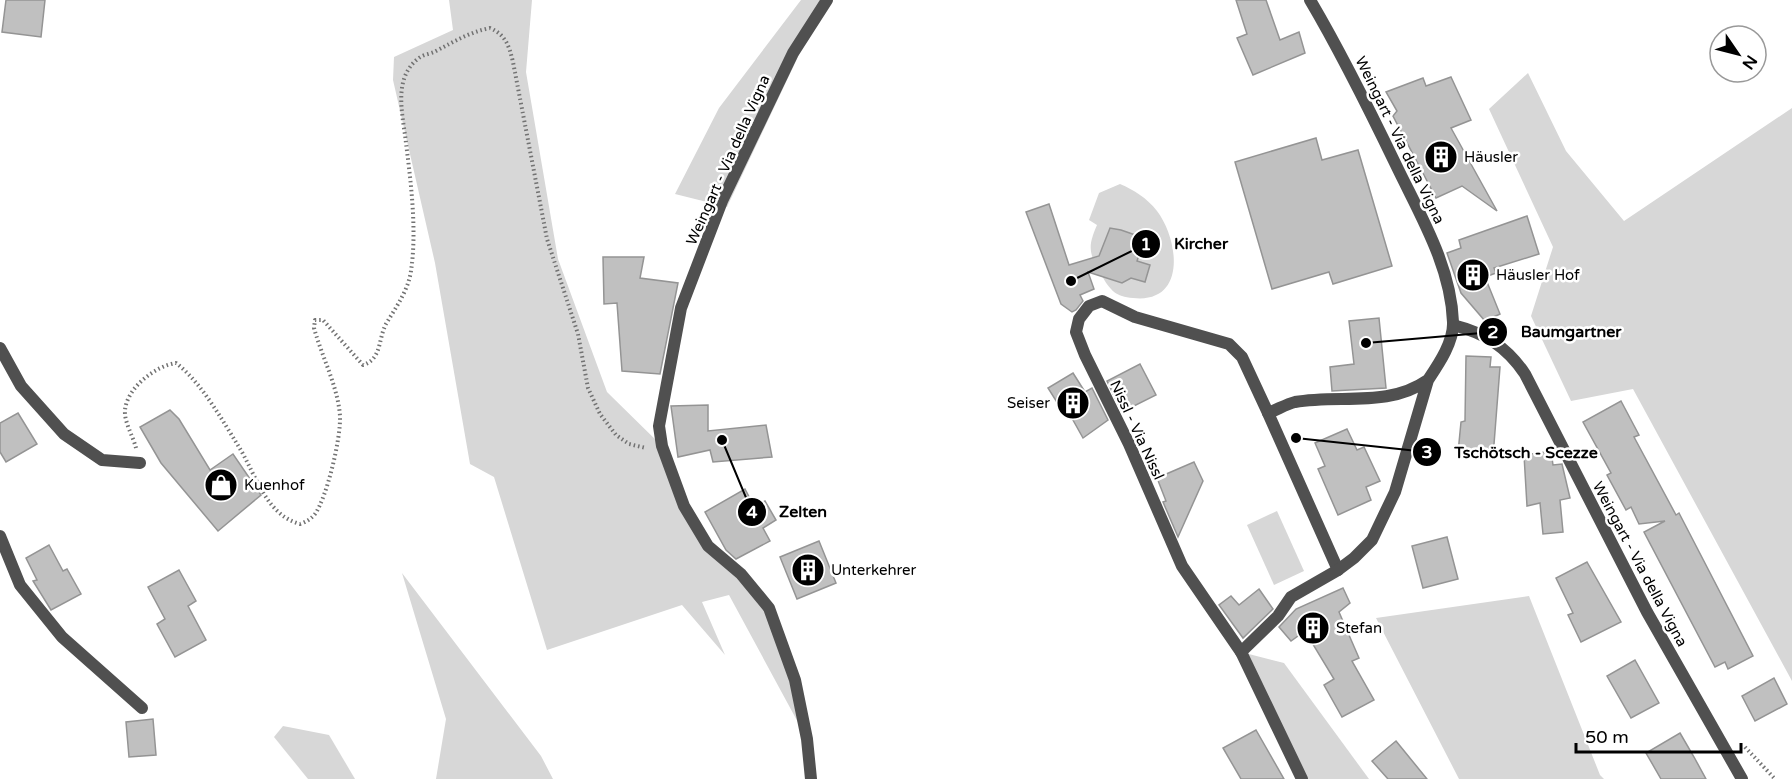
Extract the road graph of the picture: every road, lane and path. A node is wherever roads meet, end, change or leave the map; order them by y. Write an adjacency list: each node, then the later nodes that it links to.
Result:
1 (827, 0): 7 (street, Weingart - Via della Vigna)
2 (1310, 0): 3 (street, Weingart - Via della Vigna)
3 (1453, 325): 5 (street); 15 (street, Weingart - Via della Vigna)
4 (0, 348): 8 (street)
5 (1428, 380): 6 (street); 10 (street)
6 (1268, 413): 10 (street, Nissl - Via Nissl); 11 (street, Nissl - Via Nissl)
7 (662, 446): 8 (path); 13 (street, Weingart - Via della Vigna)
8 (140, 463)
9 (0, 536): 12 (street)
10 (1338, 570): 11 (street)
11 (1241, 652): 14 (street)
12 (142, 708)
13 (811, 779)
14 (1302, 779)
15 (1742, 779)

